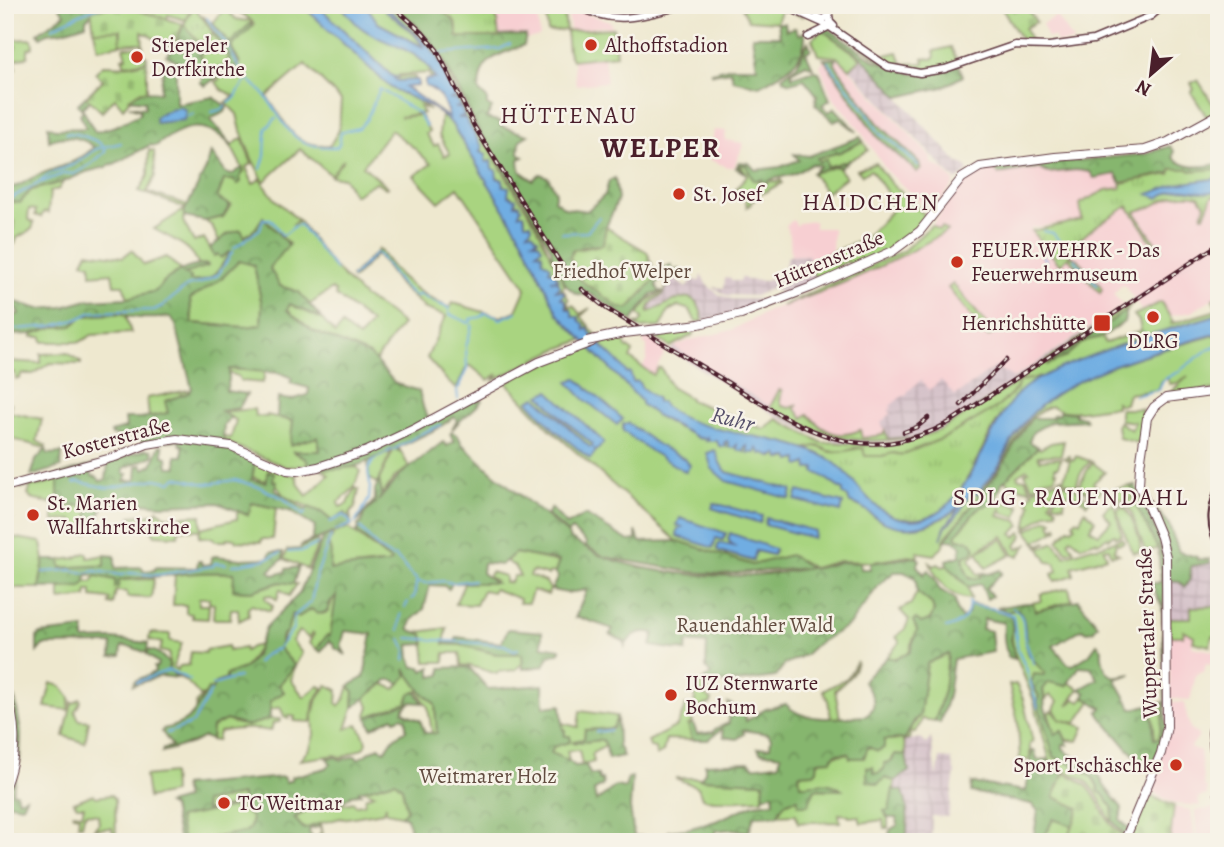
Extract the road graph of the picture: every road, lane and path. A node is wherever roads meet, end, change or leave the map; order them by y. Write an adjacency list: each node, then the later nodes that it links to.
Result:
1 (578, 5): 2 (main road)
2 (685, 5)
3 (782, 5): 6 (main road)
4 (789, 5): 6 (main road)
5 (1164, 5): 8 (main road)
6 (800, 10): 7 (main road)
7 (810, 16): 8 (main road); 9 (main road)
8 (835, 29): 9 (main road)
9 (819, 31): 10 (main road)
10 (808, 37)
11 (1216, 118): 12 (main road, Hüttenstraße)
12 (953, 191): 13 (main road, Hüttenstraße); 15 (main road, Hüttenstraße)
13 (797, 292): 14 (main road); 15 (main road, Hüttenstraße)
14 (778, 294)
15 (700, 326): 16 (main road, Hüttenstraße, bridge)
16 (588, 342): 18 (main road, Kosterstraße)
17 (1219, 391): 23 (main road, Wuppertaler Straße)
18 (5, 487)
19 (5, 687): 22 (main road)
20 (5, 700): 21 (main road)
21 (5, 775)
22 (5, 786)
23 (1125, 839)

